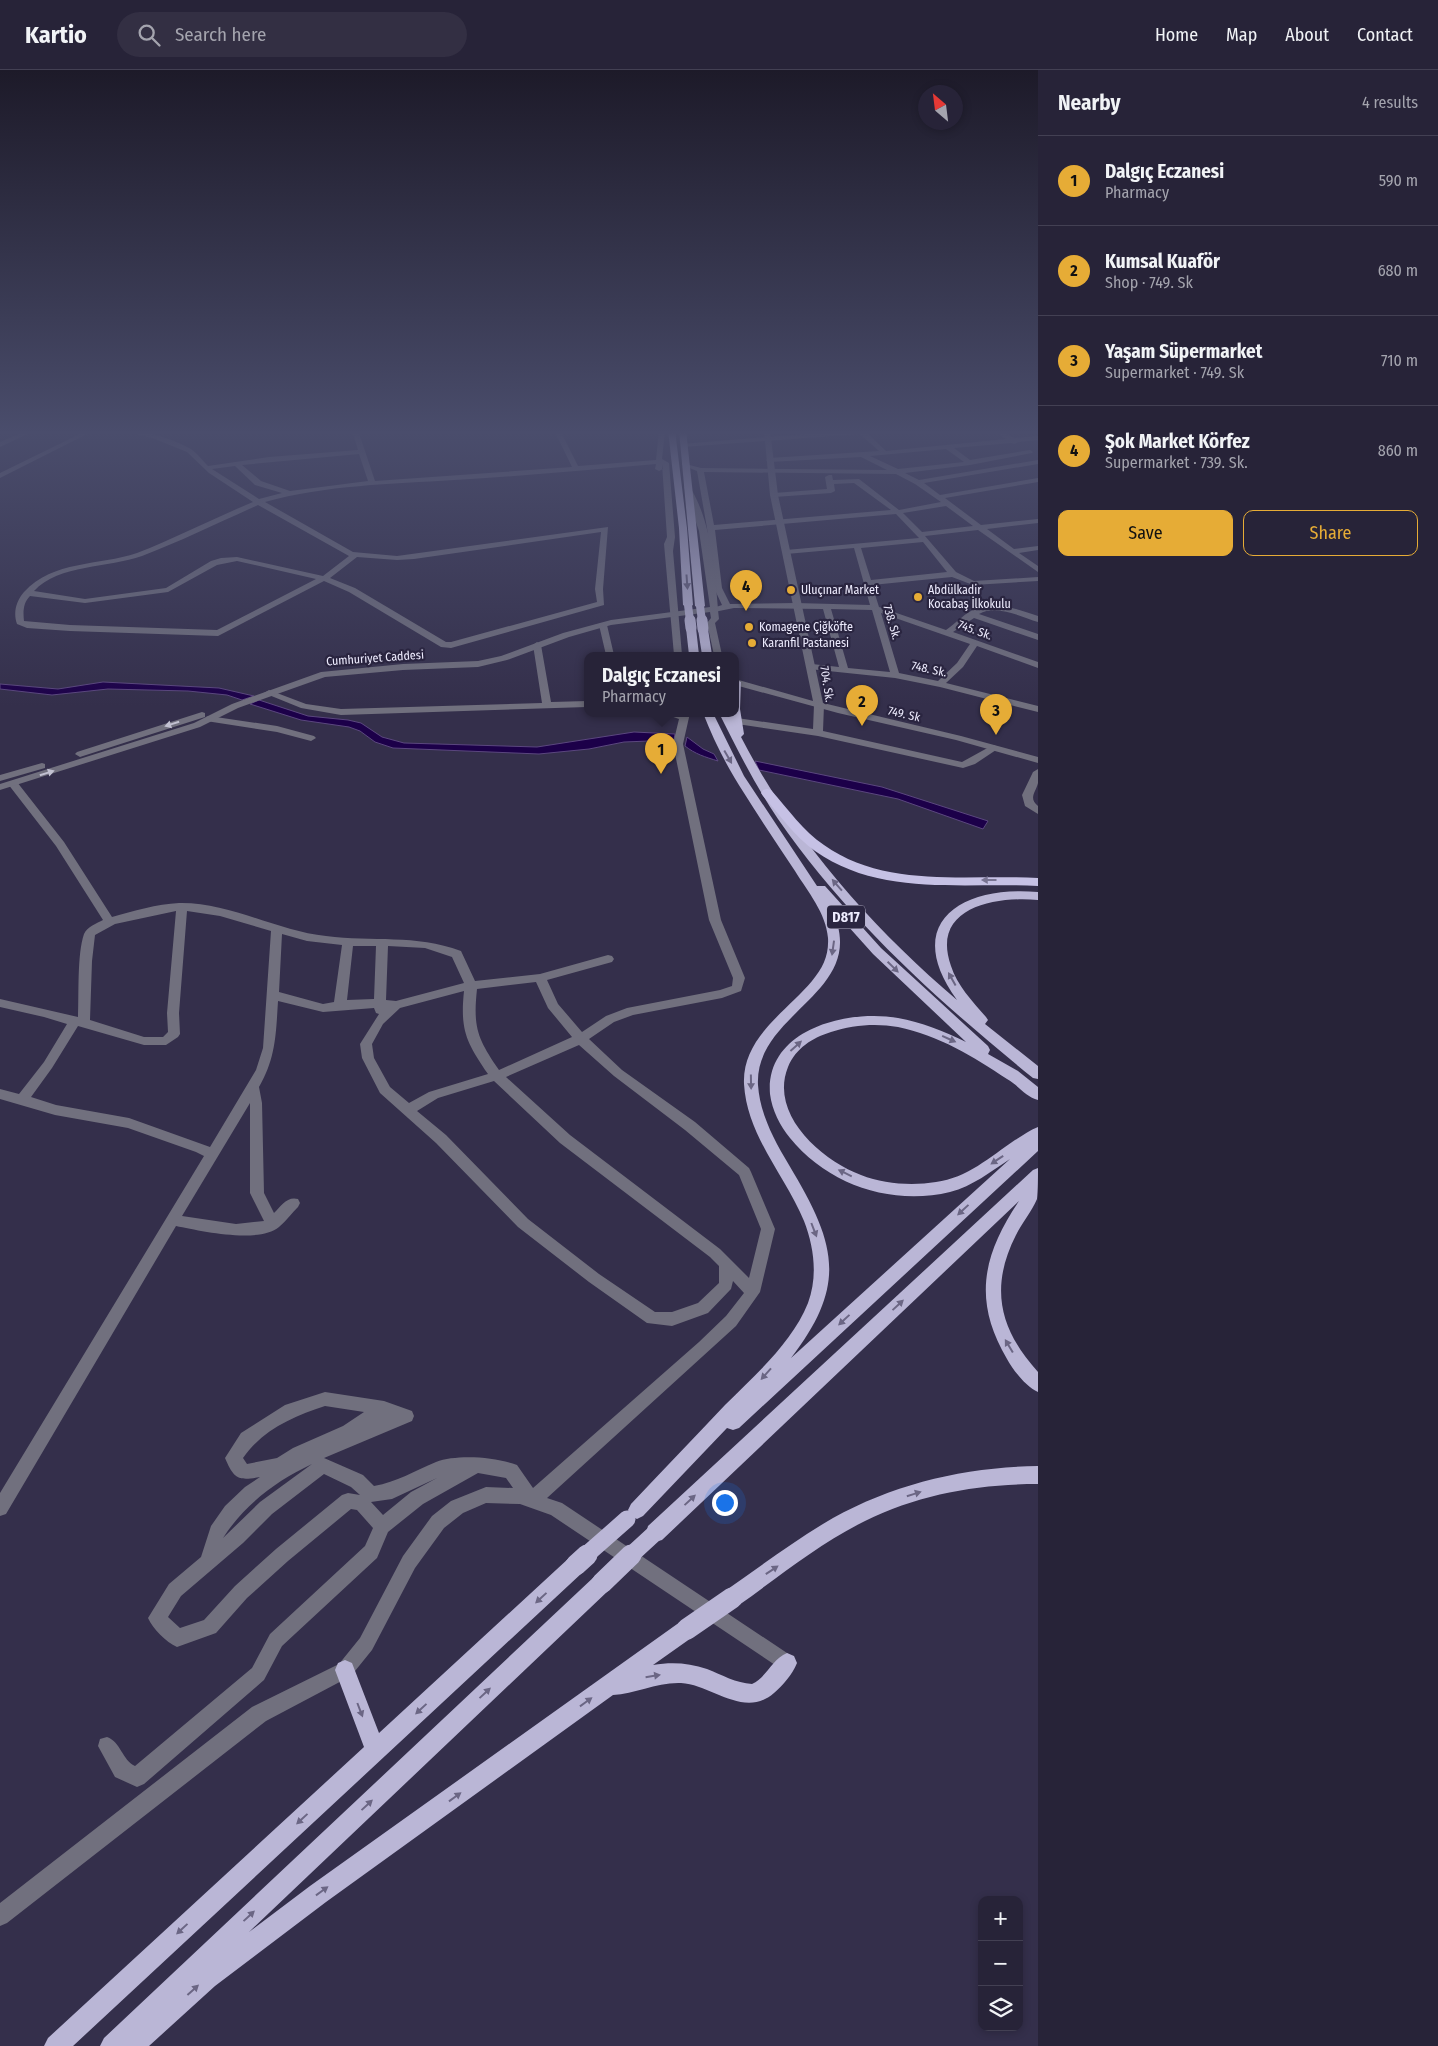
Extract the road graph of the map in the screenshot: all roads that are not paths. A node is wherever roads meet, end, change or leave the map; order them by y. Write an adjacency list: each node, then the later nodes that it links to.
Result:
1 (212, 522): 26 (street)
2 (294, 522): 20 (street)
3 (667, 522): 33 (street)
4 (682, 522): 43 (highway, one-way to 43, bridge)
5 (690, 522): 44 (highway, bridge)
6 (701, 522): 31 (street)
7 (709, 522): 13 (street)
8 (788, 522): 12 (street)
9 (908, 522): 15 (street)
10 (973, 522): 14 (street)
11 (1028, 522): 14 (street)
12 (780, 523): 13 (street); 19 (street, 704. Sk.)
13 (710, 528): 28 (street)
14 (980, 528): 15 (street); 18 (street)
15 (922, 537): 16 (street); 22 (street)
16 (856, 547): 19 (street); 25 (street, 738. Sk.)
17 (1038, 548): 18 (street)
18 (1014, 551): 21 (street)
19 (786, 552): 27 (street, 704. Sk.)
20 (356, 554): 23 (street); 23 (street)
21 (1038, 570)
22 (953, 574): 24 (street); 25 (street)
23 (323, 578): 26 (street); 26 (street)
24 (1038, 579)
25 (868, 583): 30 (street, 738. Sk.)
26 (28, 593)
27 (796, 605): 28 (street, Cumhuriyet Caddesi); 29 (street, 745. Sk.); 48 (street, 704. Sk.)
28 (727, 606): 31 (street, Cumhuriyet Caddesi)
29 (826, 606): 30 (street, 745. Sk.); 49 (street)
30 (875, 608): 37 (street, 745. Sk.); 50 (street, 738. Sk.)
31 (714, 609): 33 (street, Cumhuriyet Caddesi); 34 (street)
32 (972, 614): 35 (street); 37 (street); 38 (street)
33 (674, 616): 36 (street, Cumhuriyet Caddesi); 42 (street)
34 (715, 619): 45 (street); 46 (street)
35 (1038, 620)
36 (603, 626): 40 (street, Cumhuriyet Caddesi); 41 (street)
37 (947, 633): 39 (street, 745. Sk.)
38 (1038, 637)
39 (974, 644): 47 (street, 745. Sk.); 52 (street)
40 (537, 645): 53 (street, Cumhuriyet Caddesi); 55 (street)
41 (609, 652)
42 (678, 652)
43 (694, 652)
44 (707, 652)
45 (717, 652)
46 (724, 652)
47 (1038, 665)
48 (812, 667): 49 (street, 748. Sk.); 56 (street, 704. Sk.)
49 (844, 670): 50 (street, 748. Sk.)
50 (895, 675): 52 (street, 748. Sk.)
51 (739, 683): 56 (street, 749. Sk)
52 (940, 684): 58 (street, 748. Sk.)
53 (269, 693): 55 (street); 57 (street, Cumhuriyet Caddesi)
54 (584, 704): 55 (street)
55 (547, 705)
56 (818, 705): 65 (street, 704. Sk.); 68 (street, 749. Sk)
57 (236, 706): 63 (street, Cumhuriyet Caddesi); 71 (street, one-way to 71)
58 (1038, 709)
59 (684, 717): 94 (street)
60 (710, 717): 76 (highway, D817, one-way to 76)
61 (726, 717): 67 (highway, D817)
62 (736, 717): 64 (highway)
63 (209, 720): 66 (street); 72 (street, Cumhuriyet Caddesi, one-way to 63)
64 (736, 721): 65 (street); 67 (highway)
65 (818, 733): 68 (street)
66 (311, 738)
67 (738, 744): 74 (highway, D817)
68 (994, 748): 69 (street, 749. Sk)
69 (1038, 760)
70 (1038, 772): 75 (street)
71 (0, 778)
72 (13, 784): 73 (street, Cumhuriyet Caddesi); 80 (street)
73 (0, 787)
74 (767, 793): 77 (highway, one-way to 74); 95 (highway, D817, one-way to 74)
75 (1038, 811)
76 (774, 828): 97 (highway, D817, one-way to 97); 118 (highway, one-way to 118)
77 (1038, 882)
78 (1038, 896): 95 (highway, one-way to 78)
79 (182, 907): 80 (street); 81 (street); 92 (street)
80 (109, 921): 92 (street)
81 (277, 929): 82 (street); 87 (street)
82 (348, 941): 83 (street); 90 (street)
83 (382, 942): 86 (street); 89 (street)
84 (608, 959): 85 (street)
85 (540, 978): 86 (street); 94 (street)
86 (471, 985): 91 (street); 96 (street)
87 (273, 995): 90 (street); 98 (street)
88 (0, 1002): 92 (street)
89 (380, 1003): 90 (street); 91 (street); 93 (street)
90 (340, 1004)
91 (396, 1005): 93 (street)
92 (80, 1021): 100 (street)
93 (379, 1021): 101 (street)
94 (582, 1038): 96 (street); 111 (street)
95 (1034, 1071)
96 (496, 1076): 101 (street); 110 (street)
97 (1028, 1087): 102 (highway, one-way to 97)
98 (253, 1088): 104 (street); 109 (street)
99 (0, 1094): 100 (street)
100 (22, 1099): 104 (street)
101 (409, 1109): 110 (street)
102 (1038, 1133)
103 (1038, 1142): 118 (highway, one-way to 118)
104 (211, 1154): 108 (street)
105 (1038, 1174): 128 (highway, one-way to 105, bridge)
106 (1038, 1185): 112 (highway, one-way to 106)
107 (293, 1203): 109 (street)
108 (174, 1220): 109 (street); 117 (street)
109 (273, 1224)
110 (726, 1265): 111 (street)
111 (753, 1292): 116 (street)
112 (1038, 1384)
113 (384, 1408): 113 (street); 120 (street)
114 (477, 1465): 116 (street); 119 (street); 120 (street)
115 (1038, 1475): 123 (highway, one-way to 115, bridge)
116 (532, 1500): 121 (street); 122 (street)
117 (0, 1508)
118 (632, 1514): 125 (highway, one-way to 125, bridge)
119 (382, 1526): 120 (street); 124 (street)
120 (208, 1561)
121 (786, 1663): 123 (highway, one-way to 121)
122 (345, 1670): 125 (highway, one-way to 125); 126 (street)
123 (606, 1687): 129 (highway, one-way to 123)
124 (106, 1746)
125 (376, 1751): 127 (highway, one-way to 127)
126 (0, 1916)
127 (56, 2046)
128 (112, 2046)
129 (131, 2046)

